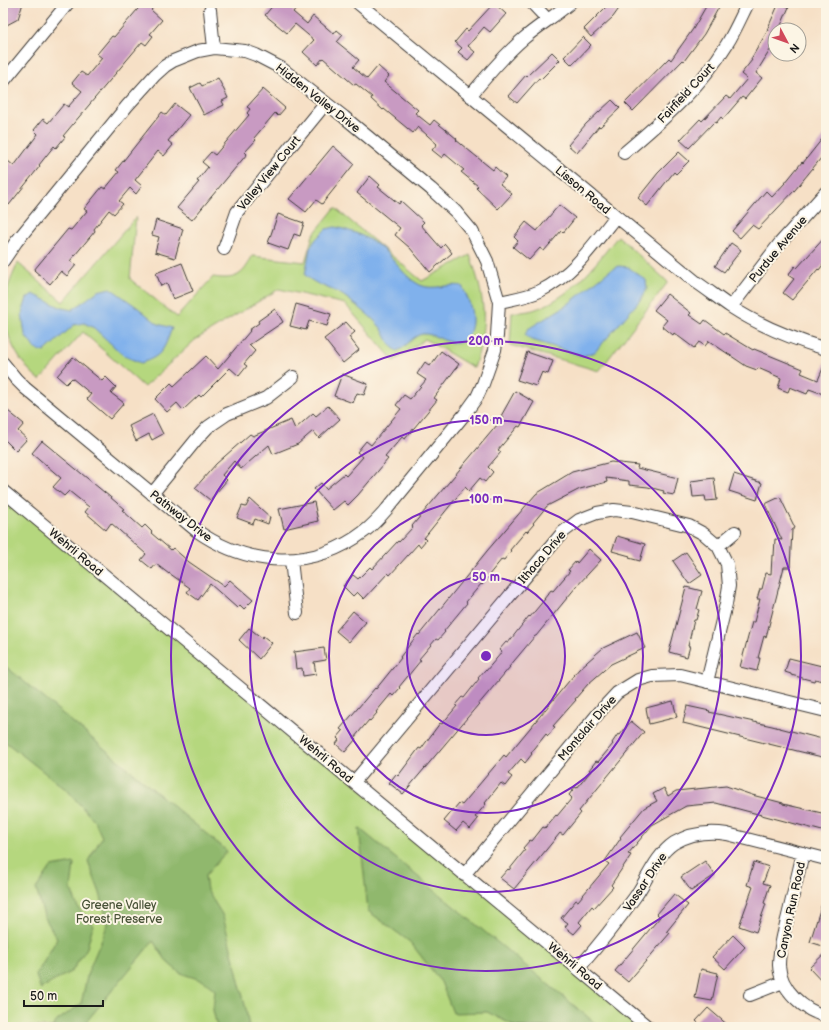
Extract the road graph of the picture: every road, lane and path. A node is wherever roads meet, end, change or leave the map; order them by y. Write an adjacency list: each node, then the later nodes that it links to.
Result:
1 (68, 3): 9 (street)
2 (358, 3): 10 (street, Lisson Road)
3 (532, 3): 7 (street)
4 (570, 3): 7 (street)
5 (748, 3): 12 (street, Fairfield Court)
6 (210, 10): 8 (street)
7 (548, 20): 10 (street)
8 (214, 48): 11 (street, Hidden Valley Drive); 16 (street, Hidden Valley Drive)
9 (3, 82)
10 (470, 96): 14 (street, Lisson Road)
11 (326, 103): 15 (street, Valley View Court); 17 (street, Hidden Valley Drive)
12 (624, 153)
13 (826, 192): 18 (street, Purdue Avenue)
14 (616, 216): 17 (street); 18 (street, Lisson Road)
15 (224, 249)
16 (3, 261)
17 (499, 302): 26 (street, Pathway Drive)
18 (731, 307): 19 (street, Lisson Road)
19 (826, 349)
20 (3, 363): 23 (street, Pathway Drive)
21 (293, 377): 23 (street)
22 (3, 491): 30 (street, Wehrli Road)
23 (152, 494): 26 (street, Pathway Drive)
24 (735, 532): 25 (street)
25 (718, 546): 28 (street, Ithaca Drive); 30 (street, Ithaca Drive)
26 (291, 560): 27 (street)
27 (297, 613)
28 (707, 682): 29 (street, Montclair Drive); 33 (street, Montclair Drive)
29 (826, 711)
30 (354, 782): 33 (street, Wehrli Road)
31 (803, 853): 32 (street, Vassar Drive); 34 (street, Vassar Drive); 35 (street, Canyon Run Road)
32 (826, 859)
33 (464, 875): 34 (street, Wehrli Road)
34 (578, 969): 38 (street, Wehrli Road)
35 (783, 982): 36 (street); 37 (street, Canyon Run Road)
36 (750, 995)
37 (826, 1016)
38 (648, 1027)

